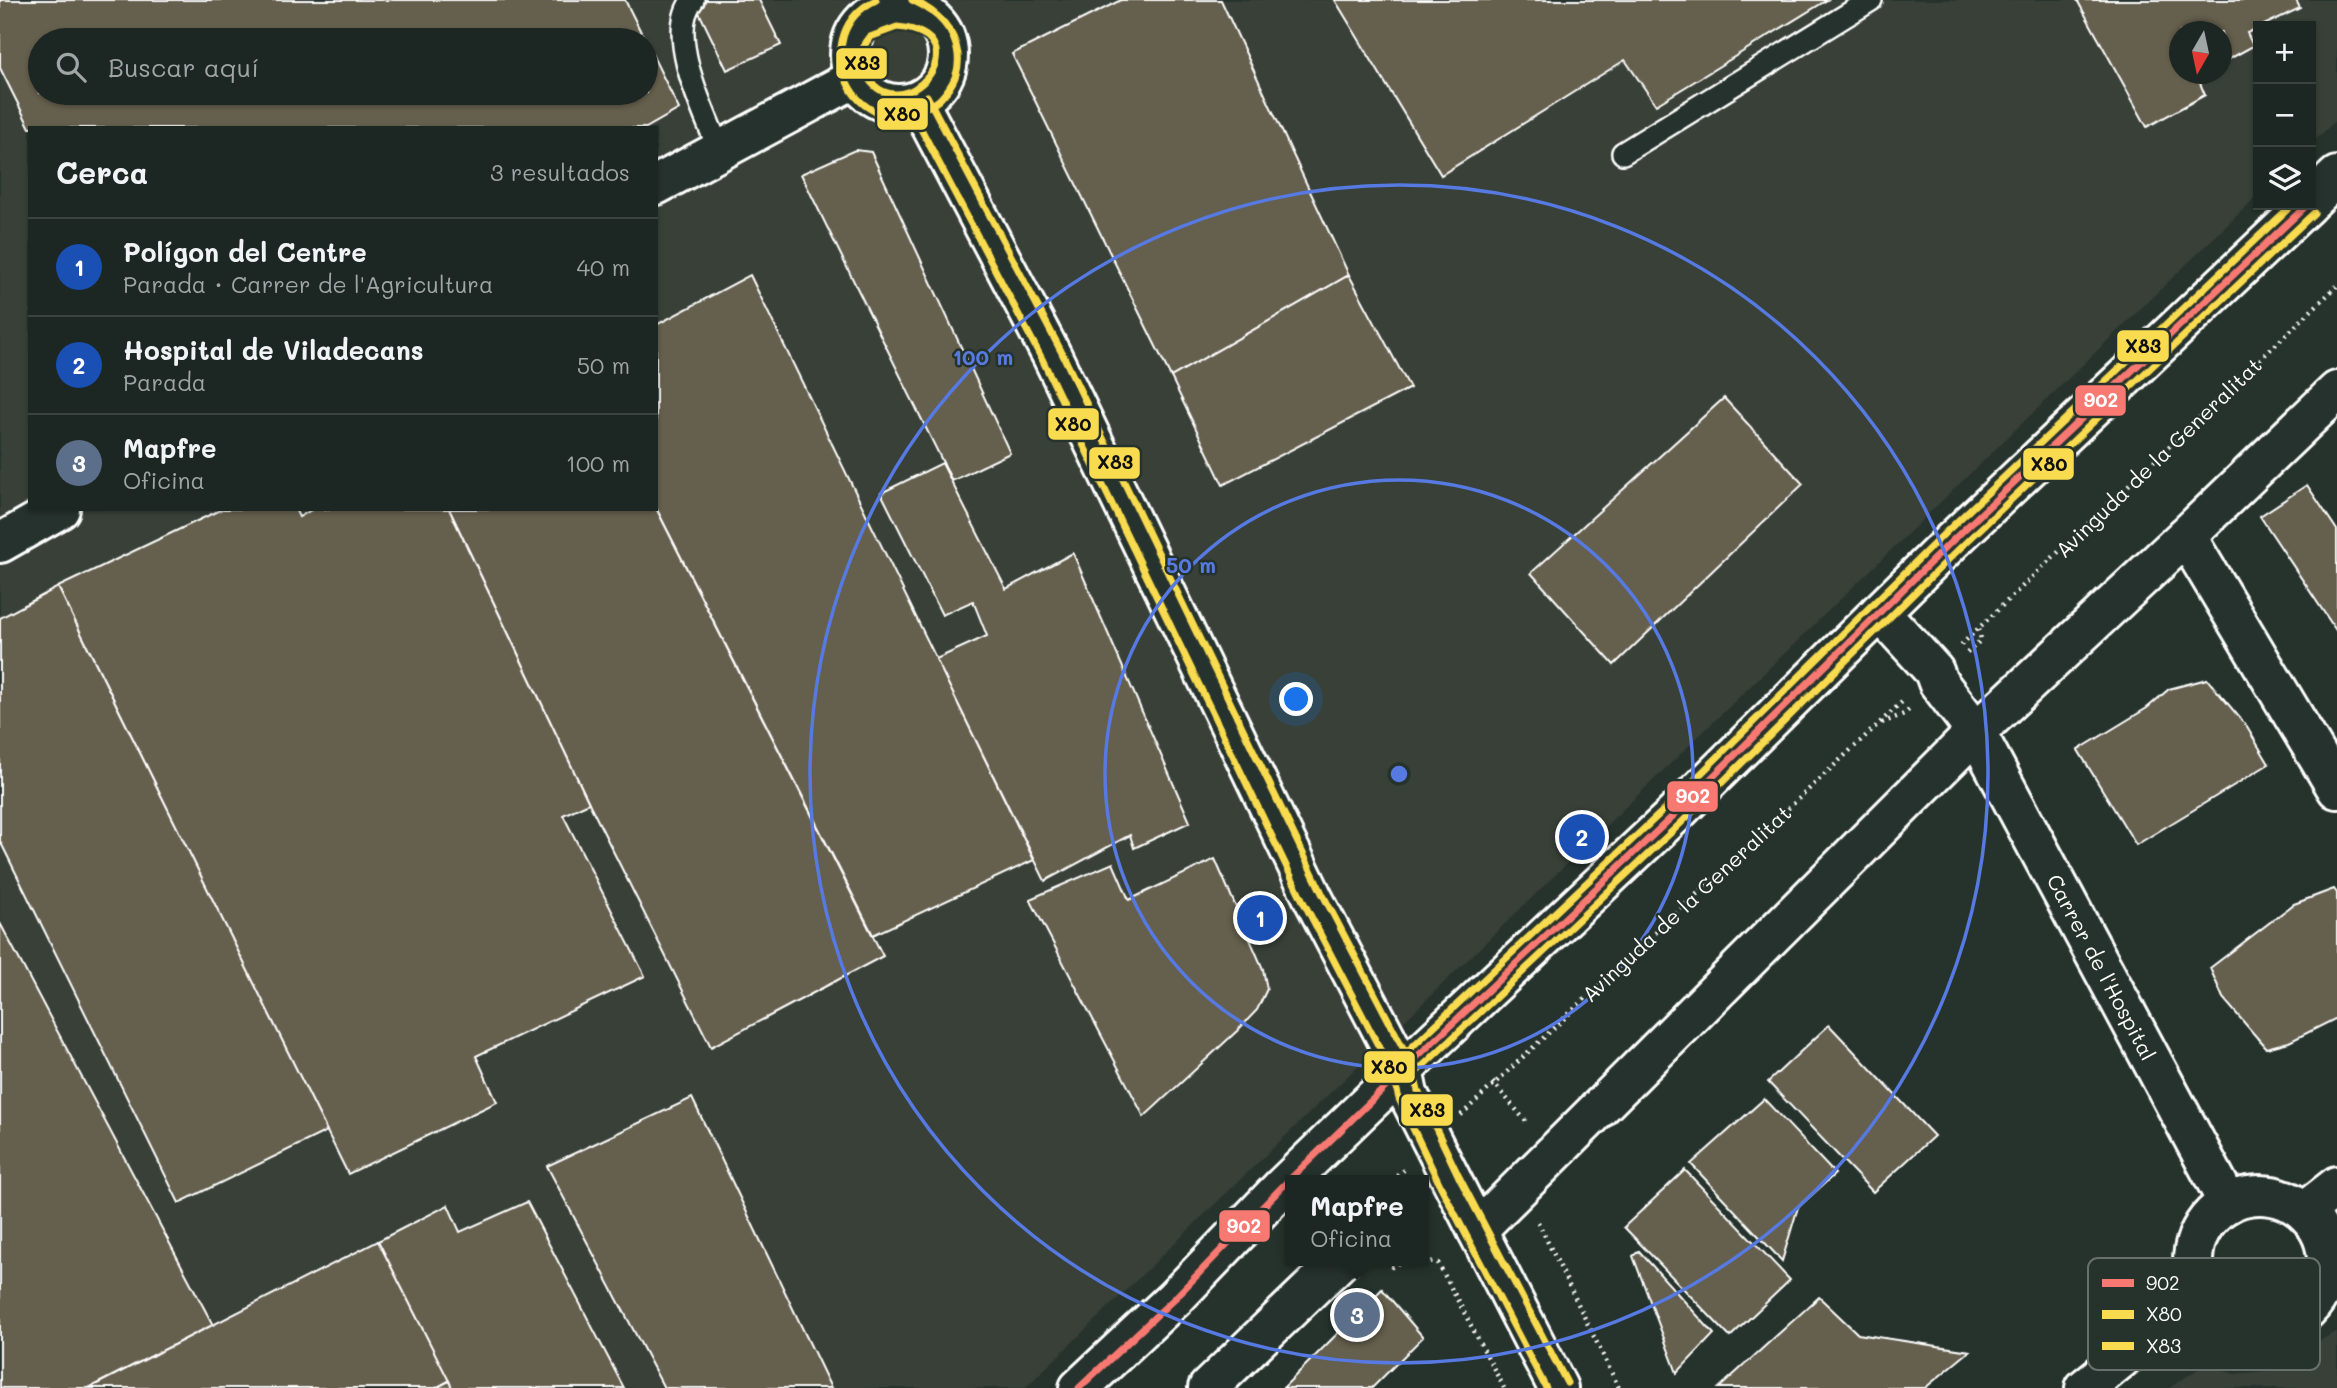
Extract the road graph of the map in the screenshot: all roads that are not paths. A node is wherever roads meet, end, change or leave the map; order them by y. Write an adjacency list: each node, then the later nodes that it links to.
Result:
1 (693, 0): 6 (lane)
2 (1871, 0): 7 (lane)
3 (873, 6): 4 (street); 5 (street)
4 (855, 78): 5 (street); 6 (street)
5 (918, 101): 19 (street)
6 (720, 151): 9 (street)
7 (1623, 153)
8 (2337, 176): 10 (street)
9 (658, 184)
10 (2316, 196)
11 (2302, 210): 16 (street)
12 (2337, 391): 14 (street)
13 (56, 511): 15 (street)
14 (2186, 537): 17 (street); 18 (street)
15 (0, 543)
16 (1880, 612): 17 (street, Carrer de l'Hospital); 19 (street)
17 (1976, 732): 25 (street, Carrer de l'Hospital); 27 (street)
18 (2337, 789)
19 (1403, 1070): 20 (street); 21 (street)
20 (1294, 1175)
21 (1422, 1175)
22 (1285, 1184): 32 (street)
23 (2337, 1186): 26 (street)
24 (1429, 1189): 27 (street)
25 (2228, 1203): 26 (street); 28 (street)
26 (2305, 1211): 30 (street)
27 (1477, 1230): 34 (street)
28 (2193, 1258)
29 (1335, 1266): 33 (street)
30 (2320, 1287)
31 (2107, 1370): 35 (street)
32 (1079, 1388)
33 (1208, 1388)
34 (1558, 1388)
35 (2085, 1388)

